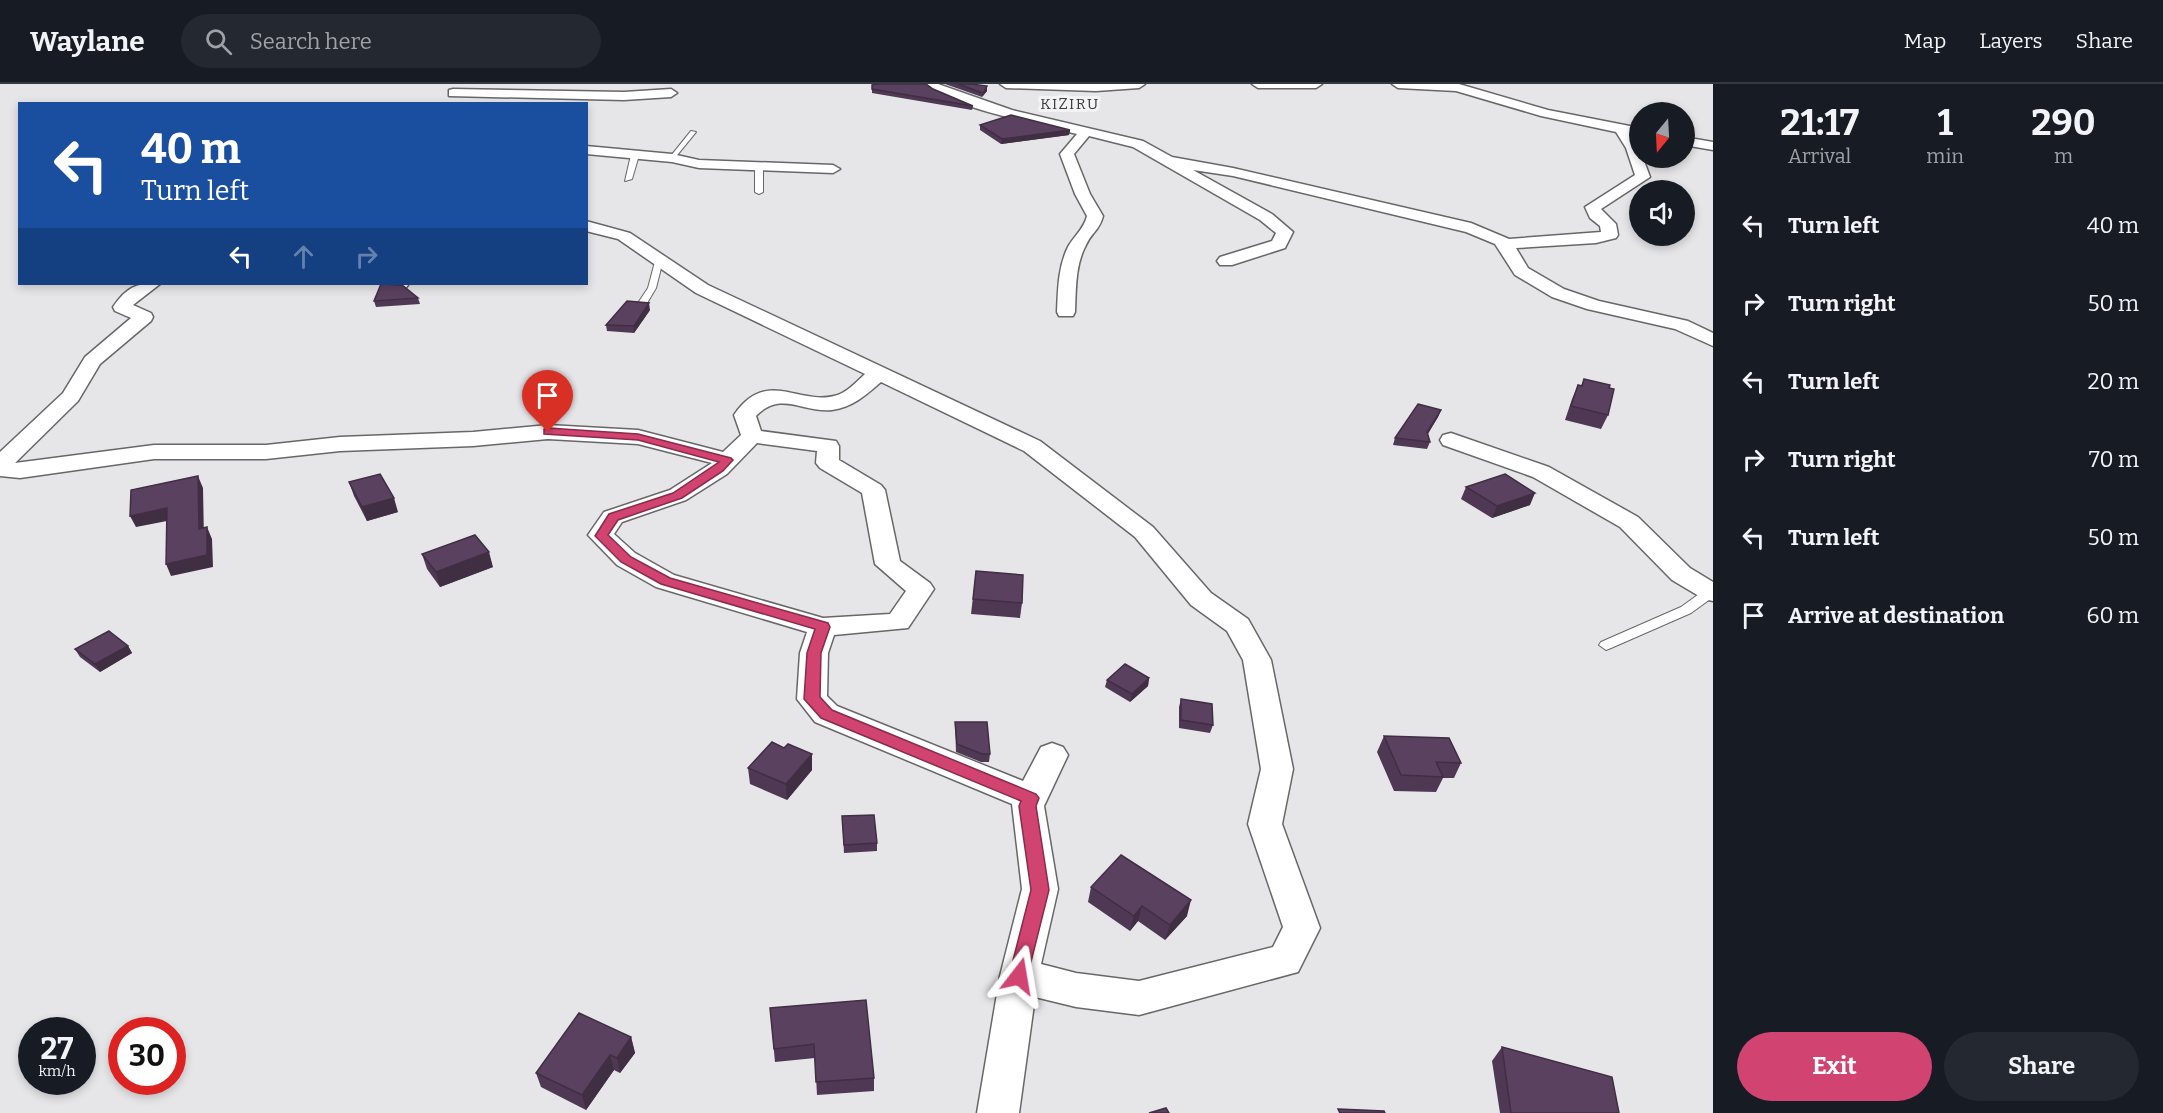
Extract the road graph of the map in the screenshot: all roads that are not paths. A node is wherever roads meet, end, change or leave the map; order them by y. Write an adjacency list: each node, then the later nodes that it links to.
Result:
1 (466, 84): 10 (street)
2 (928, 84): 14 (street)
3 (1006, 84): 4 (street)
4 (1139, 84)
5 (1258, 84): 6 (street)
6 (1316, 84)
7 (1398, 84): 9 (street)
8 (1439, 84): 9 (street)
9 (1460, 86): 11 (street)
10 (671, 93)
11 (1621, 128): 12 (street); 26 (street)
12 (1629, 130)
13 (693, 132): 19 (lane)
14 (1086, 132): 20 (street); 31 (street)
15 (1695, 143): 16 (street)
16 (1713, 146)
17 (588, 150): 18 (street)
18 (635, 154): 19 (street); 23 (lane)
19 (672, 158): 21 (street)
20 (1168, 161): 26 (street); 28 (street)
21 (759, 166): 22 (street); 24 (lane)
22 (833, 169)
23 (628, 179)
24 (759, 192)
25 (588, 227): 27 (street)
26 (1505, 244): 32 (street)
27 (659, 260): 30 (lane); 33 (street)
28 (1226, 261)
29 (149, 285): 37 (street)
30 (643, 303)
31 (1066, 312)
32 (1713, 340)
33 (879, 373): 34 (street); 43 (street)
34 (752, 436): 36 (street); 39 (street)
35 (1450, 440): 38 (street)
36 (727, 460): 37 (street); 39 (street)
37 (0, 467)
38 (1712, 592): 40 (lane)
39 (823, 627): 42 (street)
40 (1606, 645)
41 (1052, 755): 42 (street)
42 (1030, 798): 43 (street)
43 (1019, 976): 44 (street)
44 (998, 1113)

